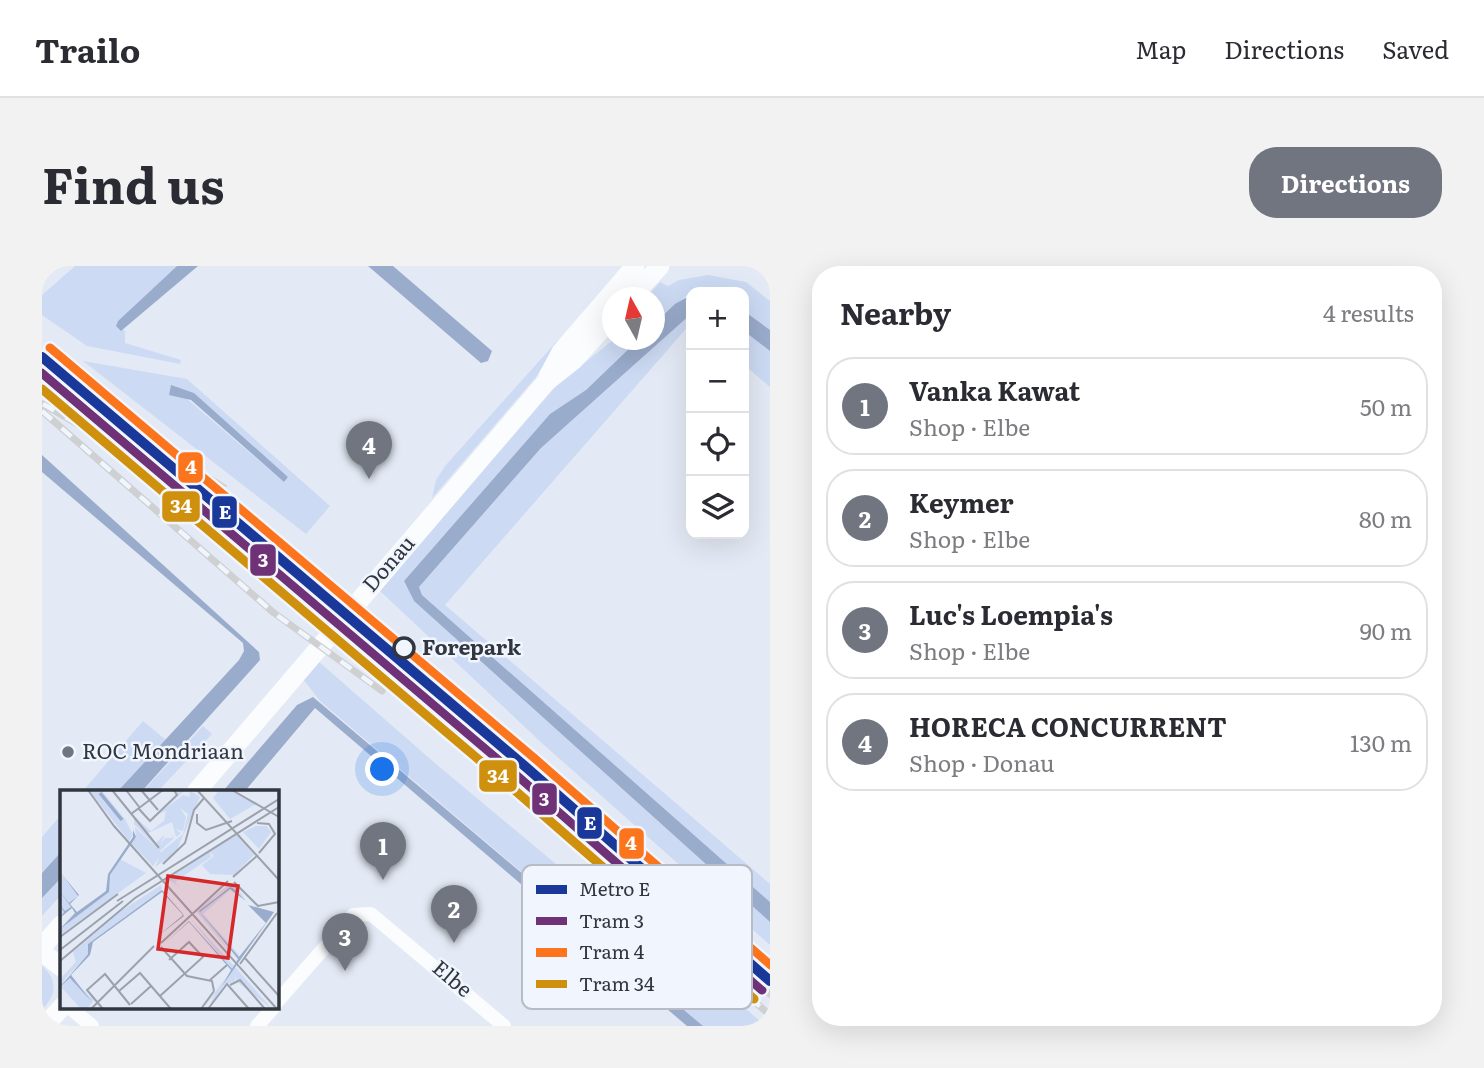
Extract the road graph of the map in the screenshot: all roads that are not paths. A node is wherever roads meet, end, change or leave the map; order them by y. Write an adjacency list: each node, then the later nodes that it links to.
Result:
1 (635, 266): 7 (main road, Donau)
2 (660, 266): 5 (main road)
3 (764, 266): 4 (street)
4 (770, 271)
5 (641, 287)
6 (602, 329): 7 (main road, Donau)
7 (546, 382): 8 (main road, Donau)
8 (200, 785)
9 (60, 926): 10 (main road)
10 (42, 949): 11 (main road)
11 (60, 965)
12 (278, 1002): 19 (street, Elbe)
13 (60, 1009): 16 (main road)
14 (71, 1009): 17 (street)
15 (272, 1009): 18 (street, Elbe)
16 (47, 1024)
17 (92, 1026)
18 (257, 1026)
19 (504, 1026)

